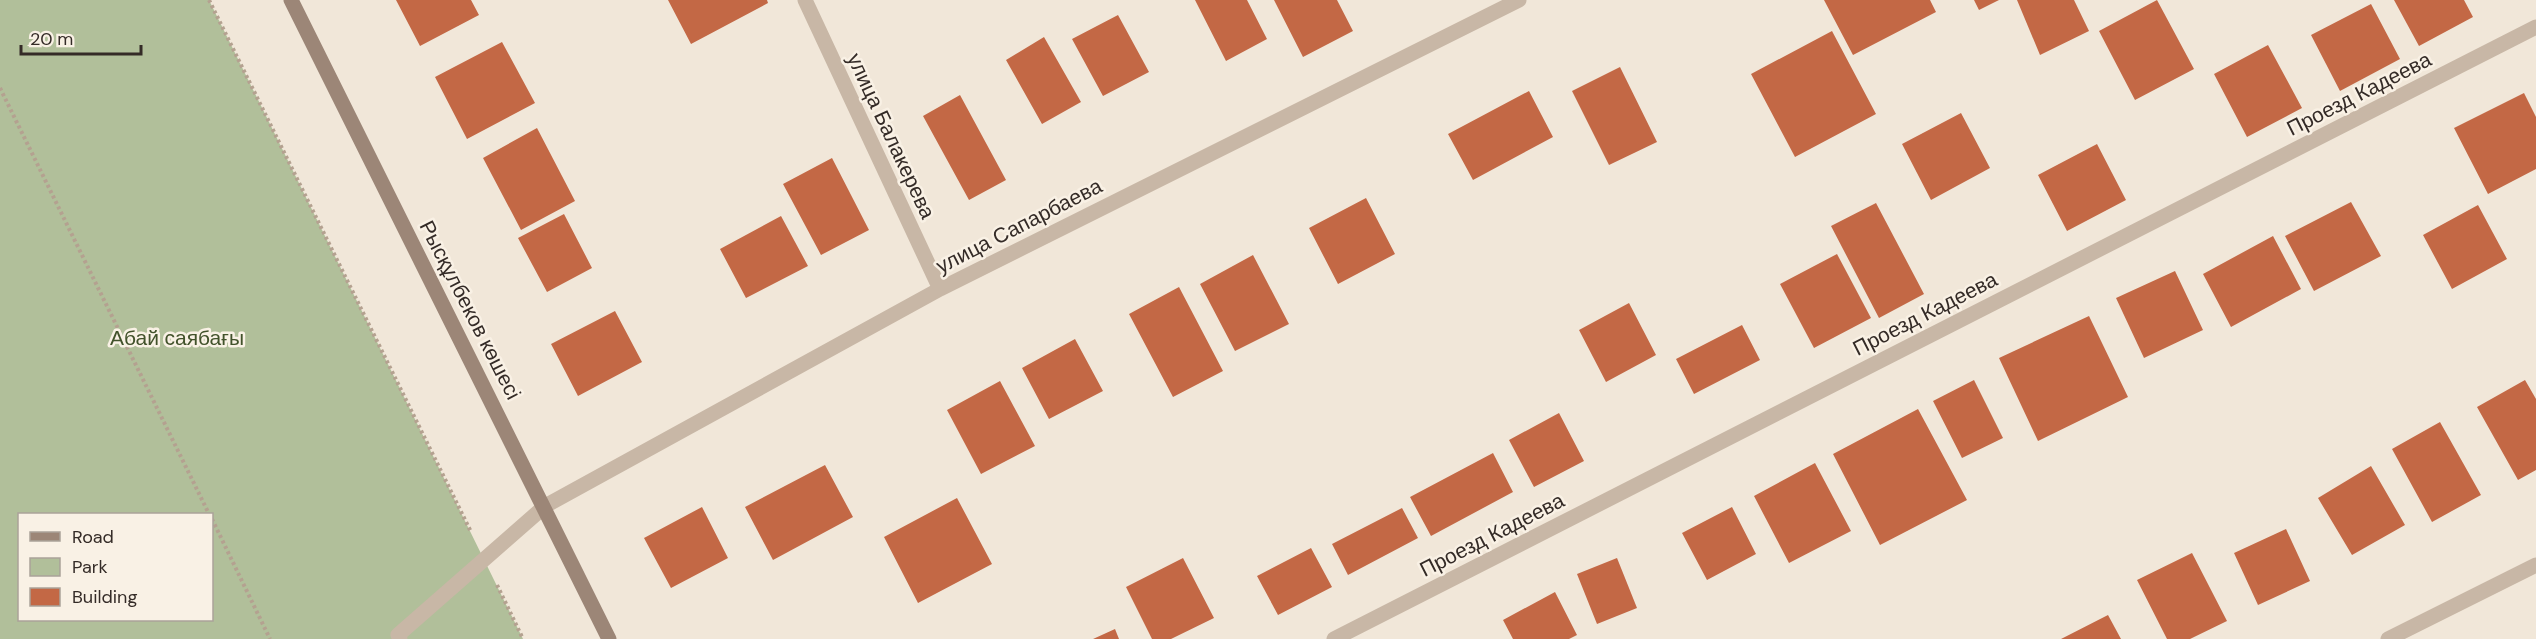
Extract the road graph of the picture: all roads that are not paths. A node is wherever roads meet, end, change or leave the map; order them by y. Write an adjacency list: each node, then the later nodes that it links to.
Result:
1 (291, 0): 6 (street, Рысқұлбеков көшесі)
2 (805, 0): 5 (street, улица Балакерева)
3 (1519, 0): 5 (street, улица Сапарбаева)
4 (2536, 27): 10 (street, Проезд Кадеева)
5 (940, 289): 6 (street, улица Сапарбаева)
6 (545, 506): 8 (street, улица Сапарбаева); 9 (street, Рысқұлбеков көшесі)
7 (2536, 566): 11 (street)
8 (400, 639)
9 (609, 639)
10 (1334, 639)
11 (2388, 639)

